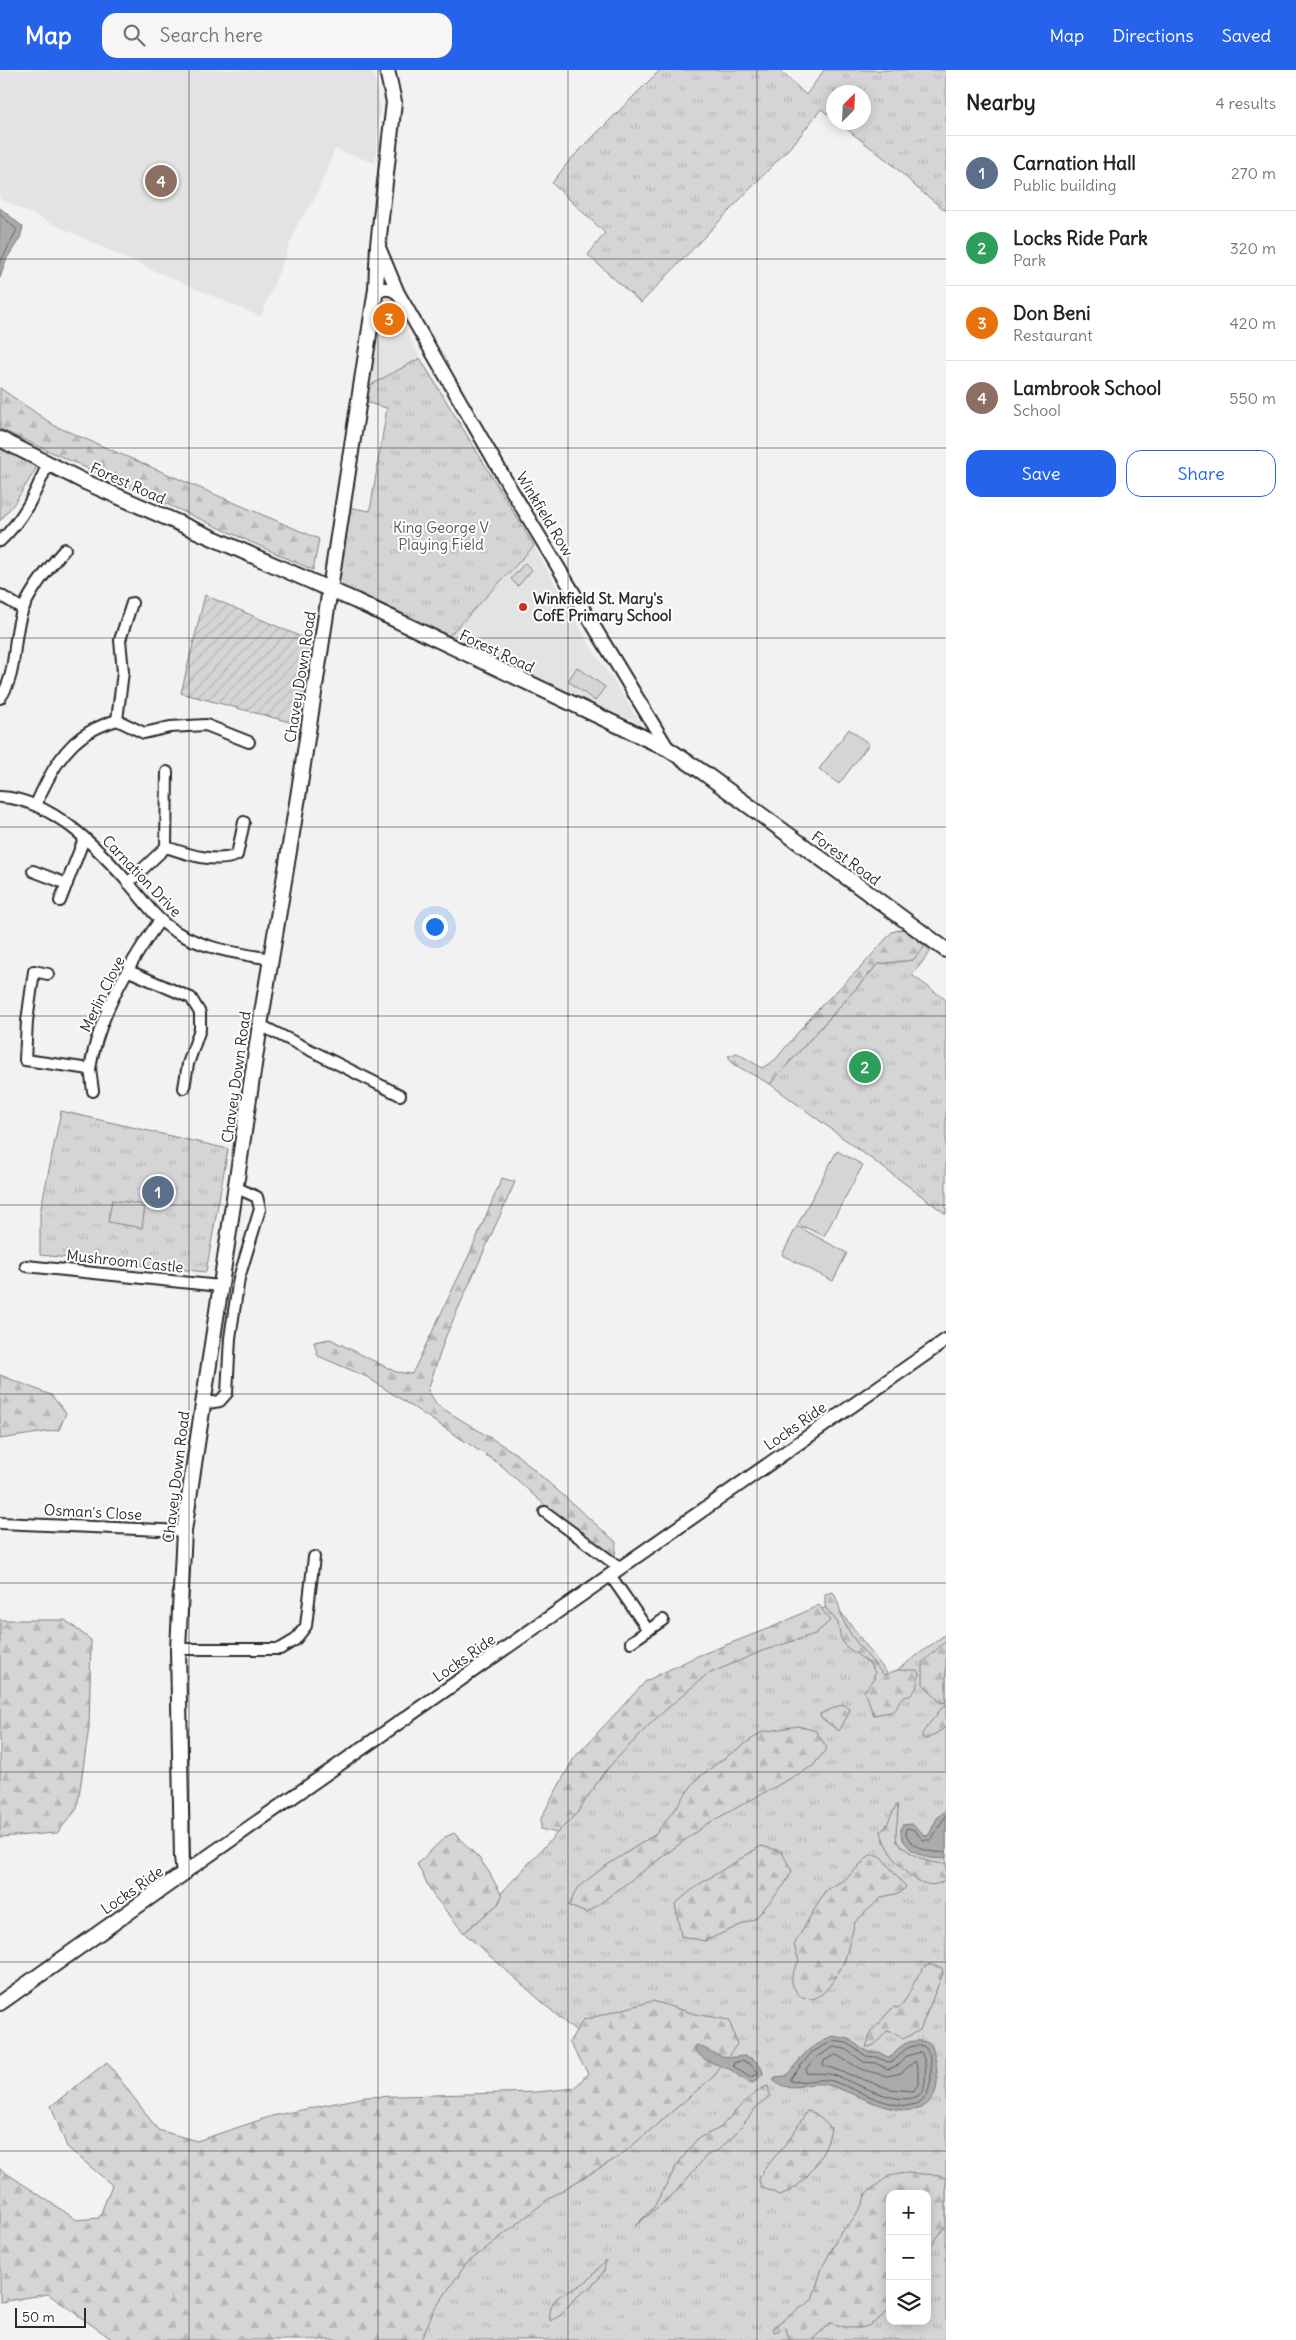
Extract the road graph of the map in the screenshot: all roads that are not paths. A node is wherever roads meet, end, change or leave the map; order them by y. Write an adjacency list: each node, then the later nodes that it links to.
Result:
1 (386, 70): 2 (main road, Winkfield Row)
2 (378, 245): 3 (main road, Winkfield Row); 4 (street, Winkfield Row)
3 (376, 290): 4 (street); 9 (main road, Chavey Down Road)
4 (398, 293): 16 (street, Winkfield Row)
5 (0, 439): 6 (main road, Forest Road)
6 (48, 463): 7 (street); 9 (main road, Forest Road)
7 (0, 541)
8 (65, 549): 12 (street)
9 (330, 589): 16 (main road, Forest Road); 29 (main road, Chavey Down Road)
10 (0, 595): 12 (street)
11 (132, 603): 14 (street)
12 (23, 609): 13 (street)
13 (0, 698)
14 (116, 720): 15 (street); 19 (street)
15 (249, 742)
16 (668, 749): 28 (main road, Forest Road)
17 (167, 772): 22 (street)
18 (0, 796): 19 (street, Carnation Drive)
19 (36, 804): 21 (street, Carnation Drive)
20 (244, 822): 22 (street)
21 (84, 839): 24 (street, Carnation Drive); 25 (street)
22 (166, 847): 24 (street)
23 (33, 871): 25 (street)
24 (128, 883): 27 (street, Carnation Drive)
25 (67, 884): 26 (street)
26 (60, 901)
27 (160, 920): 29 (street, Carnation Drive); 30 (street, Merlin Clove)
28 (946, 950)
29 (271, 959): 32 (main road, Chavey Down Road)
30 (129, 971): 33 (street, Merlin Clove); 34 (street)
31 (48, 974): 33 (street)
32 (260, 1025): 36 (street); 37 (main road, Chavey Down Road)
33 (90, 1069): 35 (street, Merlin Clove)
34 (184, 1088)
35 (93, 1091)
36 (400, 1095)
37 (237, 1188): 39 (main road, Chavey Down Road); 41 (street)
38 (26, 1266): 39 (street, Mushroom Castle)
39 (220, 1286): 41 (main road, Chavey Down Road)
40 (946, 1340): 46 (street, Locks Ride)
41 (202, 1404): 44 (main road, Chavey Down Road)
42 (546, 1512): 46 (street)
43 (0, 1522): 44 (street, Osman's Close)
44 (184, 1531): 50 (main road, Chavey Down Road)
45 (314, 1557): 50 (street)
46 (615, 1572): 48 (street); 51 (street, Locks Ride)
47 (663, 1620): 48 (street)
48 (648, 1630): 49 (street)
49 (631, 1642)
50 (178, 1649): 51 (main road, Chavey Down Road)
51 (184, 1873): 52 (main road, Locks Ride)
52 (0, 2002)

